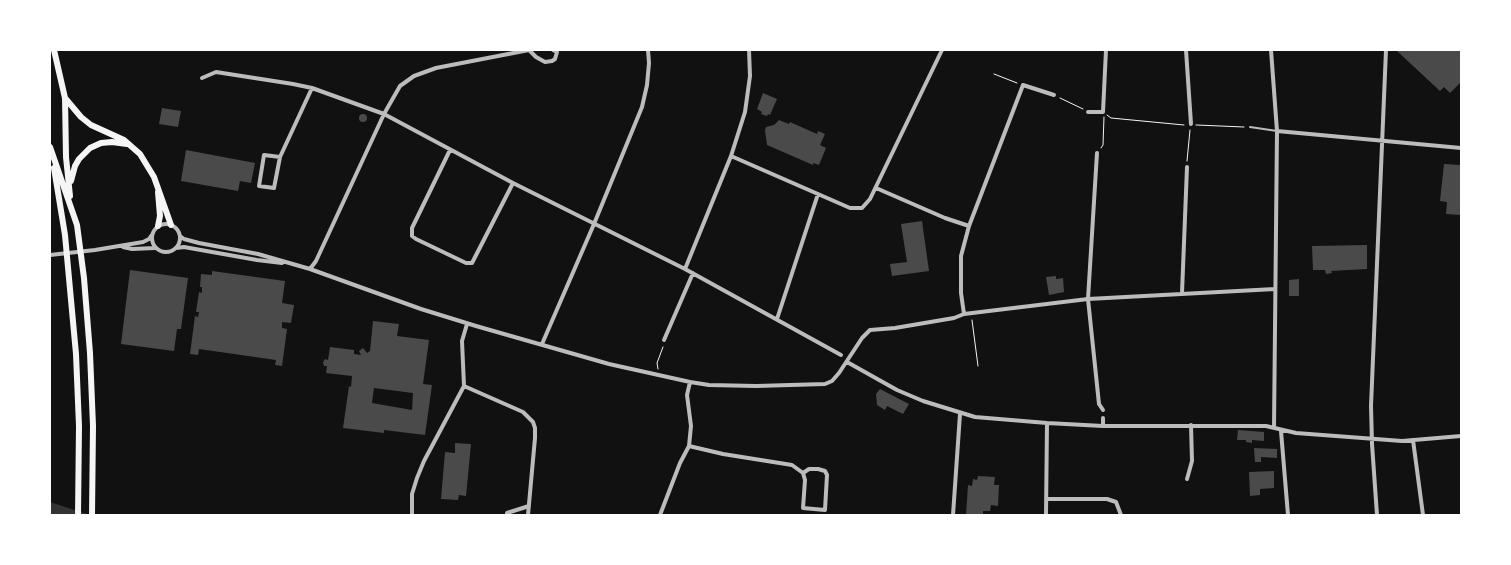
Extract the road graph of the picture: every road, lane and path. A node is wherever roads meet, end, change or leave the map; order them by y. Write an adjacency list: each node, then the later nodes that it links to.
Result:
1 (54, 50): 16 (highway)
2 (529, 50): 3 (street); 19 (street)
3 (553, 50)
4 (648, 50): 40 (street)
5 (748, 50): 29 (street)
6 (942, 50): 36 (street)
7 (1106, 50): 18 (street)
8 (1186, 50): 20 (street)
9 (1270, 50): 22 (street)
10 (1386, 50): 23 (street)
11 (994, 74): 13 (path)
12 (202, 78): 14 (street)
13 (1022, 85): 15 (street); 43 (street)
14 (312, 88): 19 (street); 30 (street)
15 (1054, 95): 17 (path)
16 (65, 98): 25 (highway); 37 (highway)
17 (1088, 112): 18 (street)
18 (1103, 112): 20 (path); 28 (path)
19 (384, 114): 27 (street); 51 (street)
20 (1190, 124): 21 (path); 31 (path)
21 (1250, 127): 22 (lane)
22 (1277, 131): 23 (street); 54 (street)
23 (1382, 141): 26 (street); 77 (street)
24 (50, 147): 33 (highway); 39 (highway)
25 (134, 147): 35 (highway); 37 (highway)
26 (1461, 148)
27 (450, 150): 34 (street); 34 (street)
28 (1097, 153): 56 (street)
29 (731, 156): 38 (street); 52 (street)
30 (280, 157): 30 (street)
31 (1187, 167): 55 (street)
32 (50, 169): 33 (highway)
33 (56, 180): 85 (highway)
34 (513, 183): 40 (street)
35 (157, 186): 41 (highway); 42 (highway)
36 (876, 188): 38 (street); 43 (street)
37 (70, 190): 39 (highway)
38 (818, 194): 58 (street)
39 (71, 204): 86 (highway)
40 (594, 224): 52 (street); 61 (street)
41 (171, 225): 42 (street); 45 (street)
42 (158, 226): 44 (street)
43 (969, 226): 57 (street)
44 (152, 234): 46 (street); 47 (street)
45 (180, 236): 48 (street); 50 (street)
46 (120, 246): 47 (street); 49 (street)
47 (156, 248): 48 (street)
48 (176, 248): 50 (street)
49 (50, 255)
50 (291, 264): 51 (street)
51 (310, 269): 59 (street)
52 (685, 269): 53 (street)
53 (693, 274): 58 (street); 60 (street)
54 (1275, 289): 55 (street); 74 (street)
55 (1182, 293): 56 (street)
56 (1088, 299): 57 (street); 68 (street)
57 (964, 314): 63 (street); 64 (path)
58 (777, 319): 62 (street)
59 (467, 324): 61 (street); 67 (street)
60 (664, 340): 65 (path)
61 (542, 344): 66 (street)
62 (841, 355)
63 (847, 361): 66 (street); 69 (street)
64 (978, 366)
65 (658, 370)
66 (690, 382): 79 (street)
67 (464, 386): 83 (street); 87 (street)
68 (1103, 410)
69 (960, 414): 71 (street); 92 (street)
70 (1103, 418): 73 (street)
71 (1047, 423): 73 (street); 82 (street)
72 (1191, 425): 73 (street); 74 (street); 81 (street)
73 (1103, 426)
74 (1274, 427): 75 (street)
75 (1281, 430): 77 (street); 95 (street)
76 (1461, 436): 78 (street)
77 (1372, 438): 78 (street); 96 (street)
78 (1413, 440): 97 (street)
79 (689, 446): 80 (street); 90 (street)
80 (803, 473): 84 (street); 84 (street)
81 (1187, 479)
82 (1046, 499): 93 (street); 94 (street)
83 (529, 506): 88 (street); 89 (street)
84 (804, 508): 91 (street)
85 (78, 515)
86 (92, 515)
87 (412, 515)
88 (507, 515)
89 (528, 515)
90 (660, 515)
91 (803, 515)
92 (953, 515)
93 (1046, 515)
94 (1121, 515)
95 (1288, 515)
96 (1377, 515)
97 (1423, 515)

